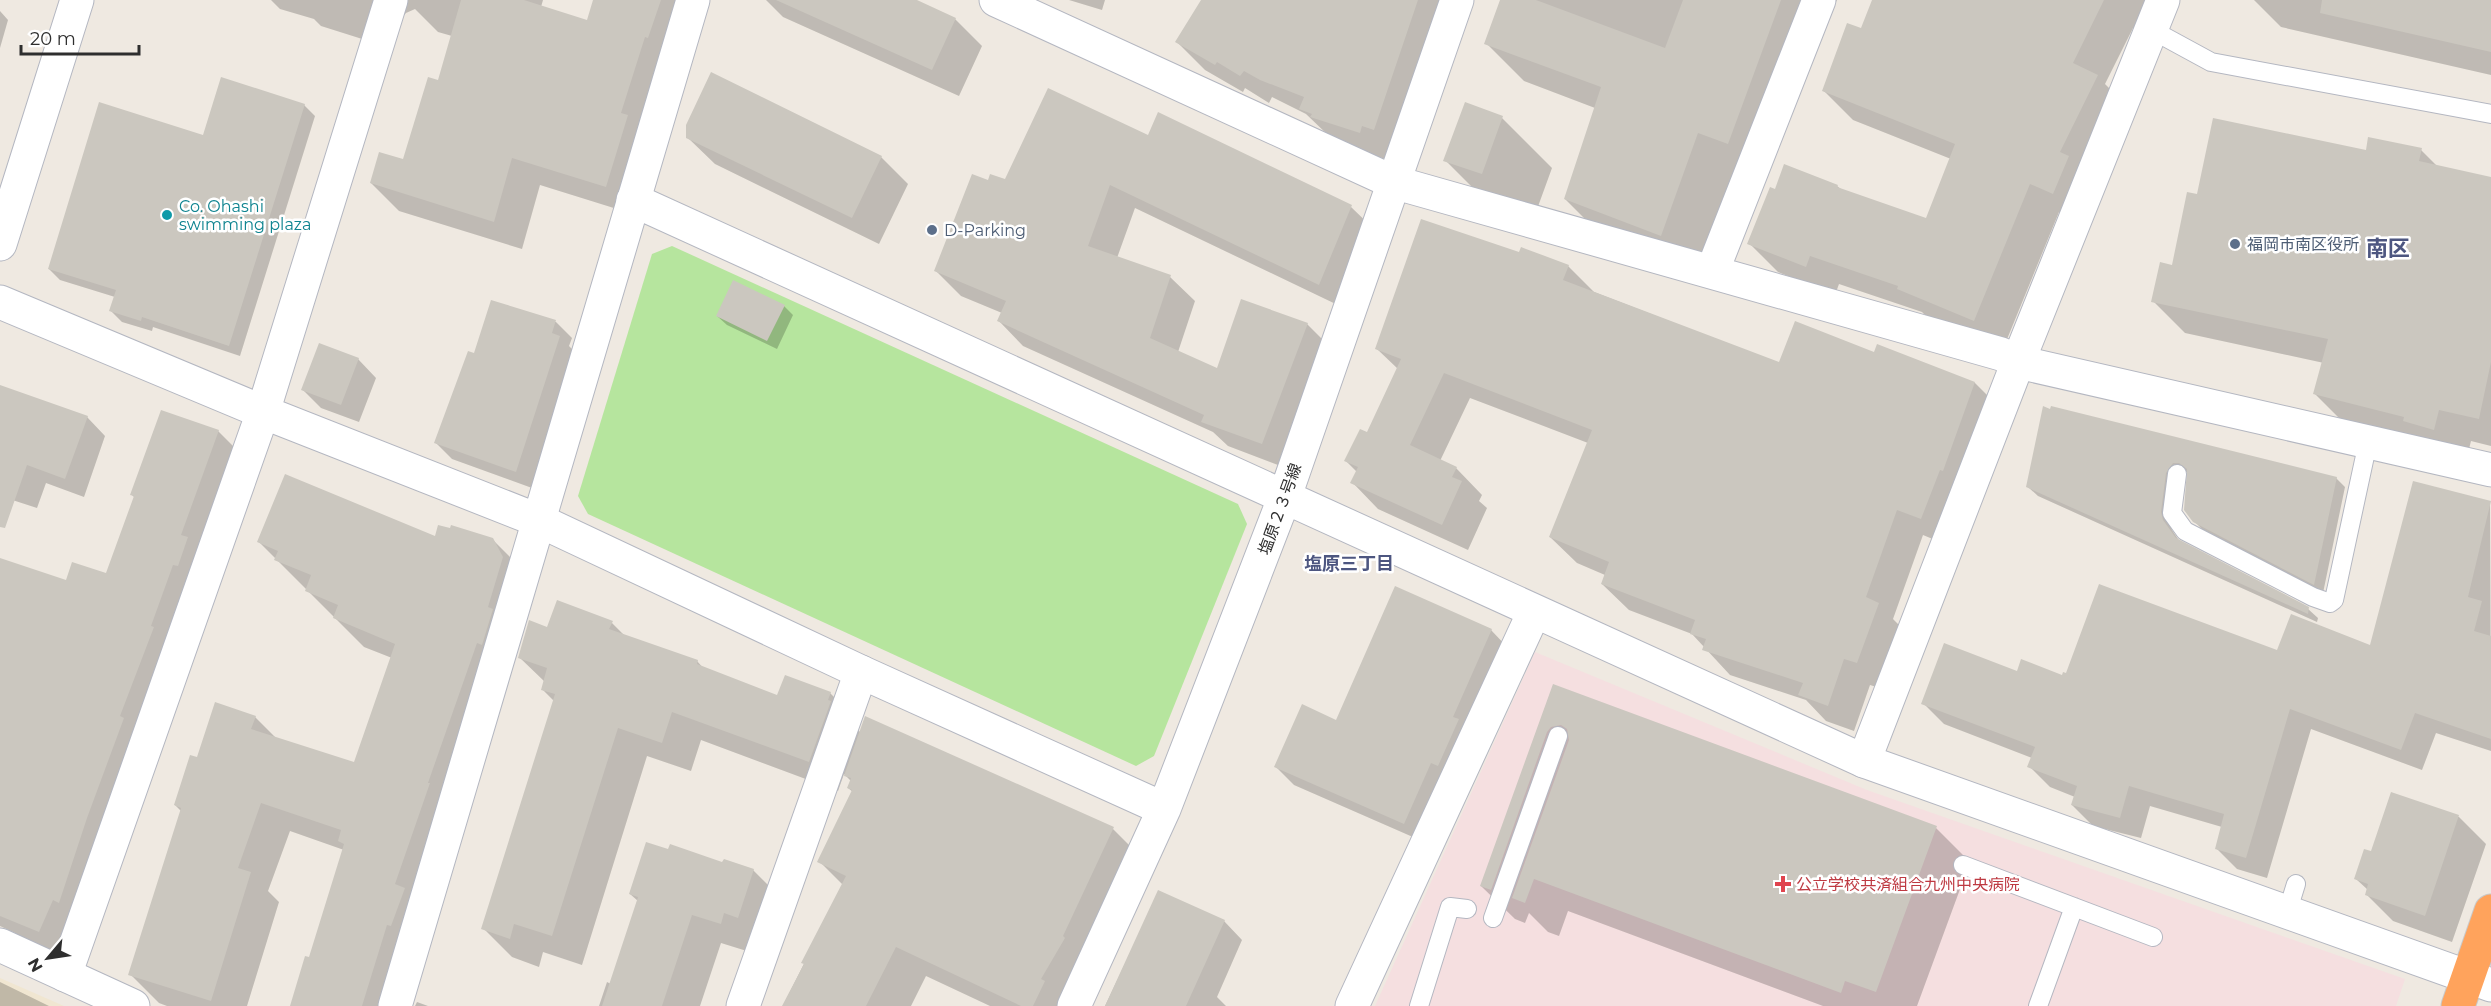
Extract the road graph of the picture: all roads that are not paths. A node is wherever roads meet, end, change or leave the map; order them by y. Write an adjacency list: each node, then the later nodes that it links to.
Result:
1 (77, 0): 12 (street)
2 (391, 0): 16 (street)
3 (693, 0): 11 (street)
4 (996, 0): 10 (street)
5 (1457, 0): 10 (street, 塩原２３号線)
6 (1819, 0): 13 (street)
7 (2163, 0): 8 (street)
8 (2150, 34): 9 (lane); 15 (street)
9 (2491, 114)
10 (1393, 182): 13 (street); 20 (street, 塩原２３号線)
11 (633, 200): 20 (street); 21 (street)
12 (0, 244)
13 (1712, 272): 15 (street)
14 (0, 302): 16 (street)
15 (2018, 362): 17 (street); 25 (street)
16 (263, 412): 21 (street); 34 (street)
17 (2368, 442): 18 (street); 19 (lane)
18 (2491, 470)
19 (2177, 474)
20 (1285, 496): 22 (street); 26 (street, 塩原２３号線)
21 (540, 521): 23 (street); 37 (street)
22 (1534, 612): 25 (street); 40 (street)
23 (861, 672): 26 (street); 38 (street)
24 (1558, 736): 31 (lane)
25 (1864, 761): 35 (street)
26 (1164, 809): 39 (street, 塩原２３号線)
27 (1963, 865): 28 (lane)
28 (2074, 907): 32 (lane); 42 (lane)
29 (1467, 909): 41 (lane)
30 (2491, 911): 35 (highway)
31 (1493, 918)
32 (2152, 937)
33 (0, 945): 34 (street)
34 (65, 975): 36 (street)
35 (2472, 989)
36 (133, 1006)
37 (395, 1006)
38 (743, 1006)
39 (1074, 1006)
40 (1352, 1006)
41 (1419, 1006)
42 (2038, 1006)

